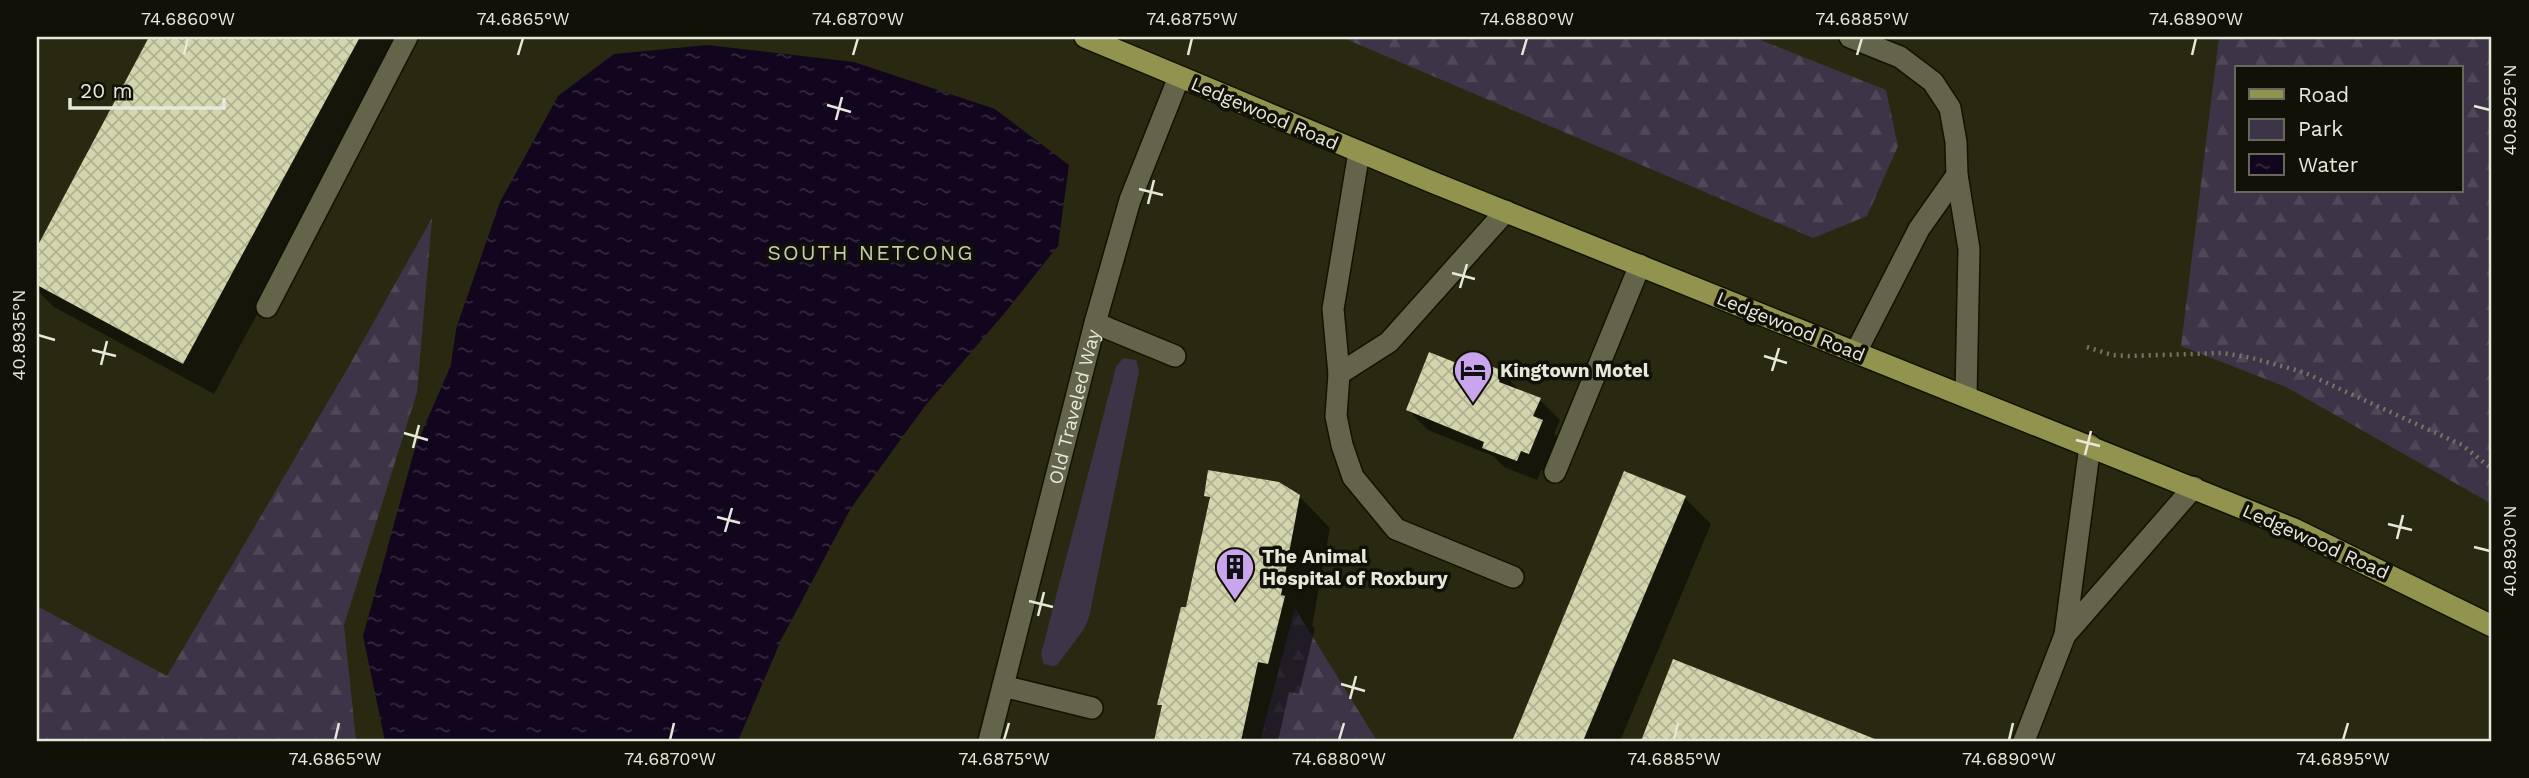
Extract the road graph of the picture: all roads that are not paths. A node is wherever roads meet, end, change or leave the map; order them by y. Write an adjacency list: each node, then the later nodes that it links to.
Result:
1 (407, 37): 9 (street)
2 (1085, 37): 4 (main road, Ledgewood Road)
3 (1850, 37): 6 (street)
4 (1179, 77): 5 (main road, Ledgewood Road); 10 (street, Old Traveled Way)
5 (1359, 152): 7 (main road, Ledgewood Road); 13 (street)
6 (1957, 175): 11 (street); 14 (street)
7 (1506, 212): 8 (main road, Ledgewood Road); 13 (street)
8 (1640, 265): 11 (main road, Ledgewood Road); 16 (street)
9 (267, 307)
10 (1095, 323): 12 (street); 21 (street, Old Traveled Way)
11 (1856, 352): 14 (main road, Ledgewood Road)
12 (1175, 356)
13 (1339, 374): 18 (street)
14 (1966, 396): 15 (main road, Ledgewood Road)
15 (2090, 445): 17 (main road, Ledgewood Road); 20 (street)
16 (1555, 472)
17 (2193, 486): 19 (main road, Ledgewood Road); 20 (street)
18 (1513, 577)
19 (2492, 626)
20 (2065, 635): 24 (street)
21 (1003, 685): 22 (street); 23 (street, Old Traveled Way)
22 (1092, 709)
23 (989, 741)
24 (2024, 741)

